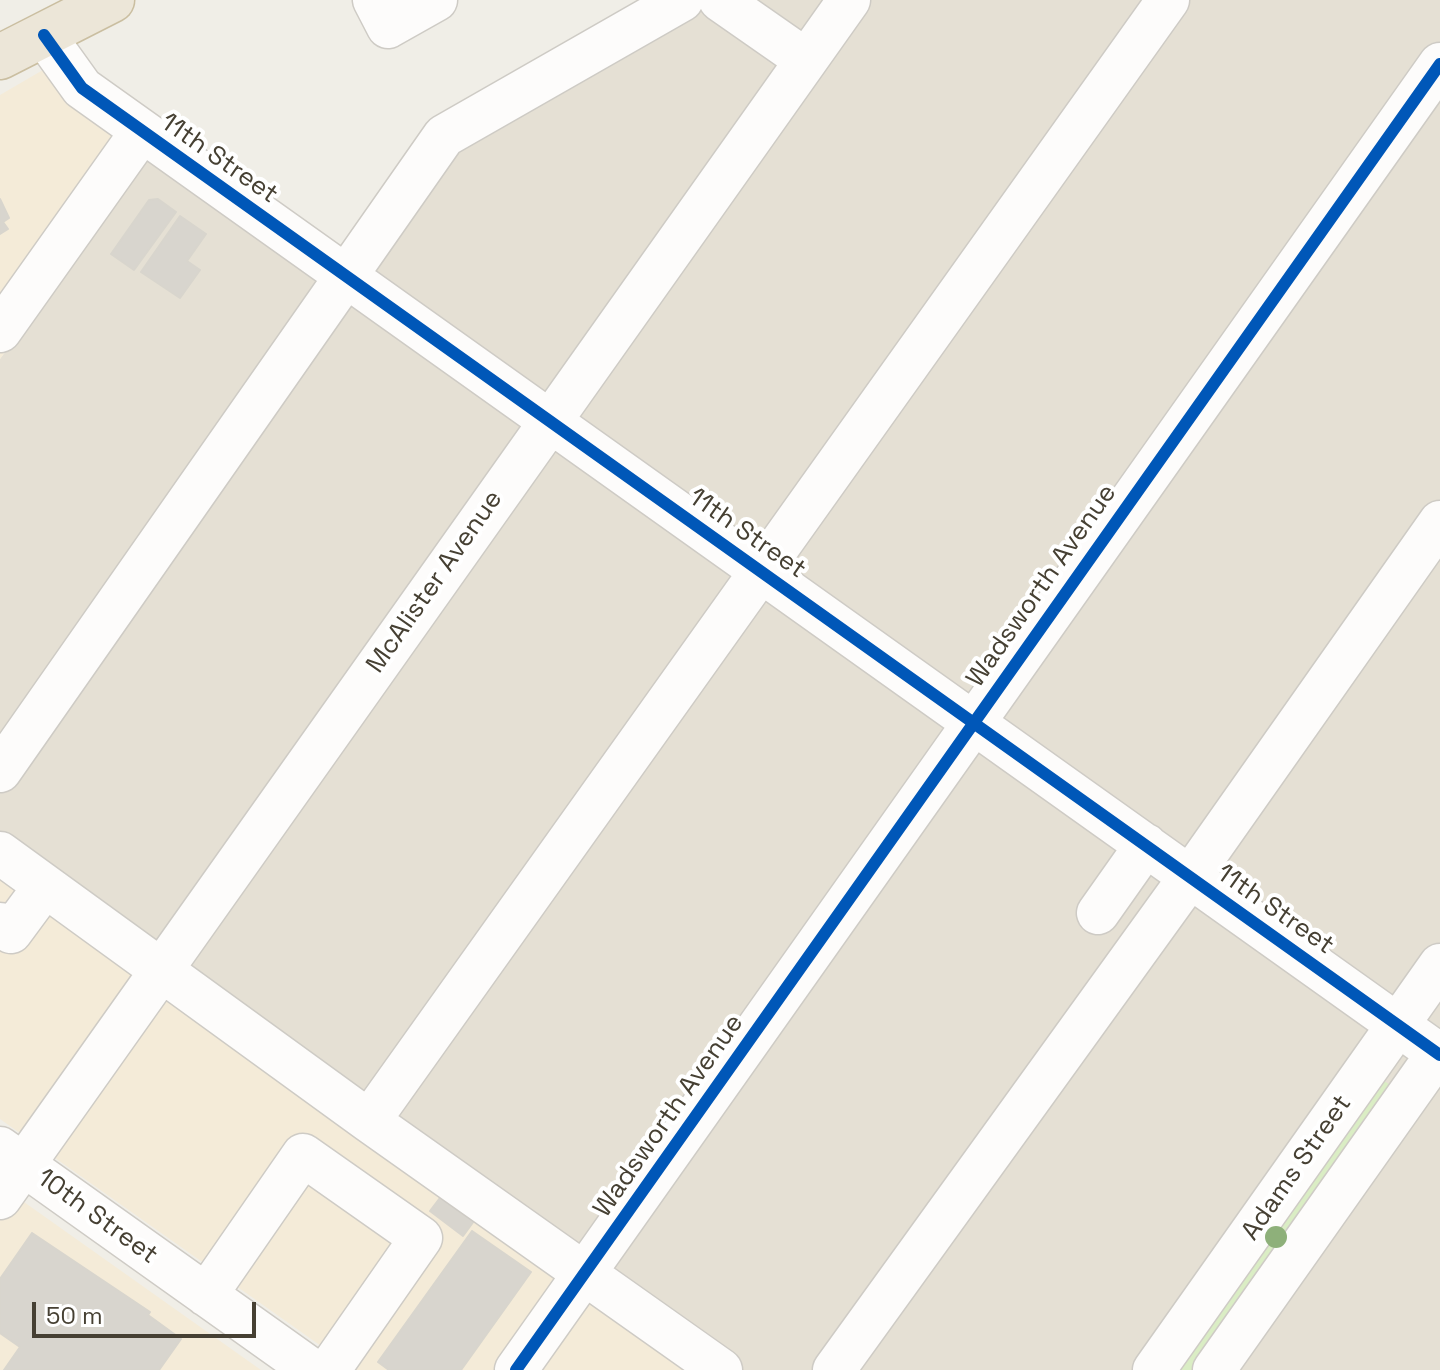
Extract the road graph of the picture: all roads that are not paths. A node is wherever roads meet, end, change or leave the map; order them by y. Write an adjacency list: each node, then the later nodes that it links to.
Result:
1 (112, 0): 8 (highway)
2 (374, 0): 3 (street)
3 (436, 0)
4 (682, 0): 13 (street)
5 (720, 0): 10 (street)
6 (849, 0): 10 (street, McAlister Avenue)
7 (1168, 0): 17 (street)
8 (44, 35): 9 (highway); 12 (street, 11th Street)
9 (0, 57)
10 (806, 60): 15 (street, McAlister Avenue)
11 (1440, 64): 18 (street, Wadsworth Avenue)
12 (142, 131): 13 (street, 11th Street); 14 (street)
13 (345, 275): 15 (street, 11th Street); 19 (street)
14 (0, 331)
15 (549, 420): 17 (street, 11th Street); 28 (street, McAlister Avenue)
16 (1440, 522): 22 (street)
17 (762, 572): 18 (street, 11th Street); 31 (street)
18 (973, 722): 20 (street, 11th Street); 33 (street, Wadsworth Avenue)
19 (0, 771)
20 (1146, 845): 22 (street, 11th Street); 24 (street)
21 (0, 853): 23 (street)
22 (1198, 882): 26 (street); 29 (street, 11th Street); 39 (street)
23 (45, 886): 25 (street); 28 (street)
24 (1098, 913)
25 (0, 924)
26 (1160, 952)
27 (1440, 965): 29 (street, Adams Street)
28 (161, 969): 31 (street); 32 (street, McAlister Avenue)
29 (1398, 1025): 30 (street, 11th Street); 40 (street, Adams Street)
30 (1439, 1053): 41 (street, Adams Street)
31 (369, 1121): 33 (street)
32 (8, 1170): 34 (street, 10th Street)
33 (584, 1273): 37 (street, Wadsworth Avenue); 38 (street)
34 (206, 1295): 35 (street, 10th Street); 36 (street)
35 (285, 1362)
36 (329, 1370)
37 (516, 1370)
38 (721, 1370)
39 (834, 1370)
40 (1154, 1370)
41 (1214, 1370)

